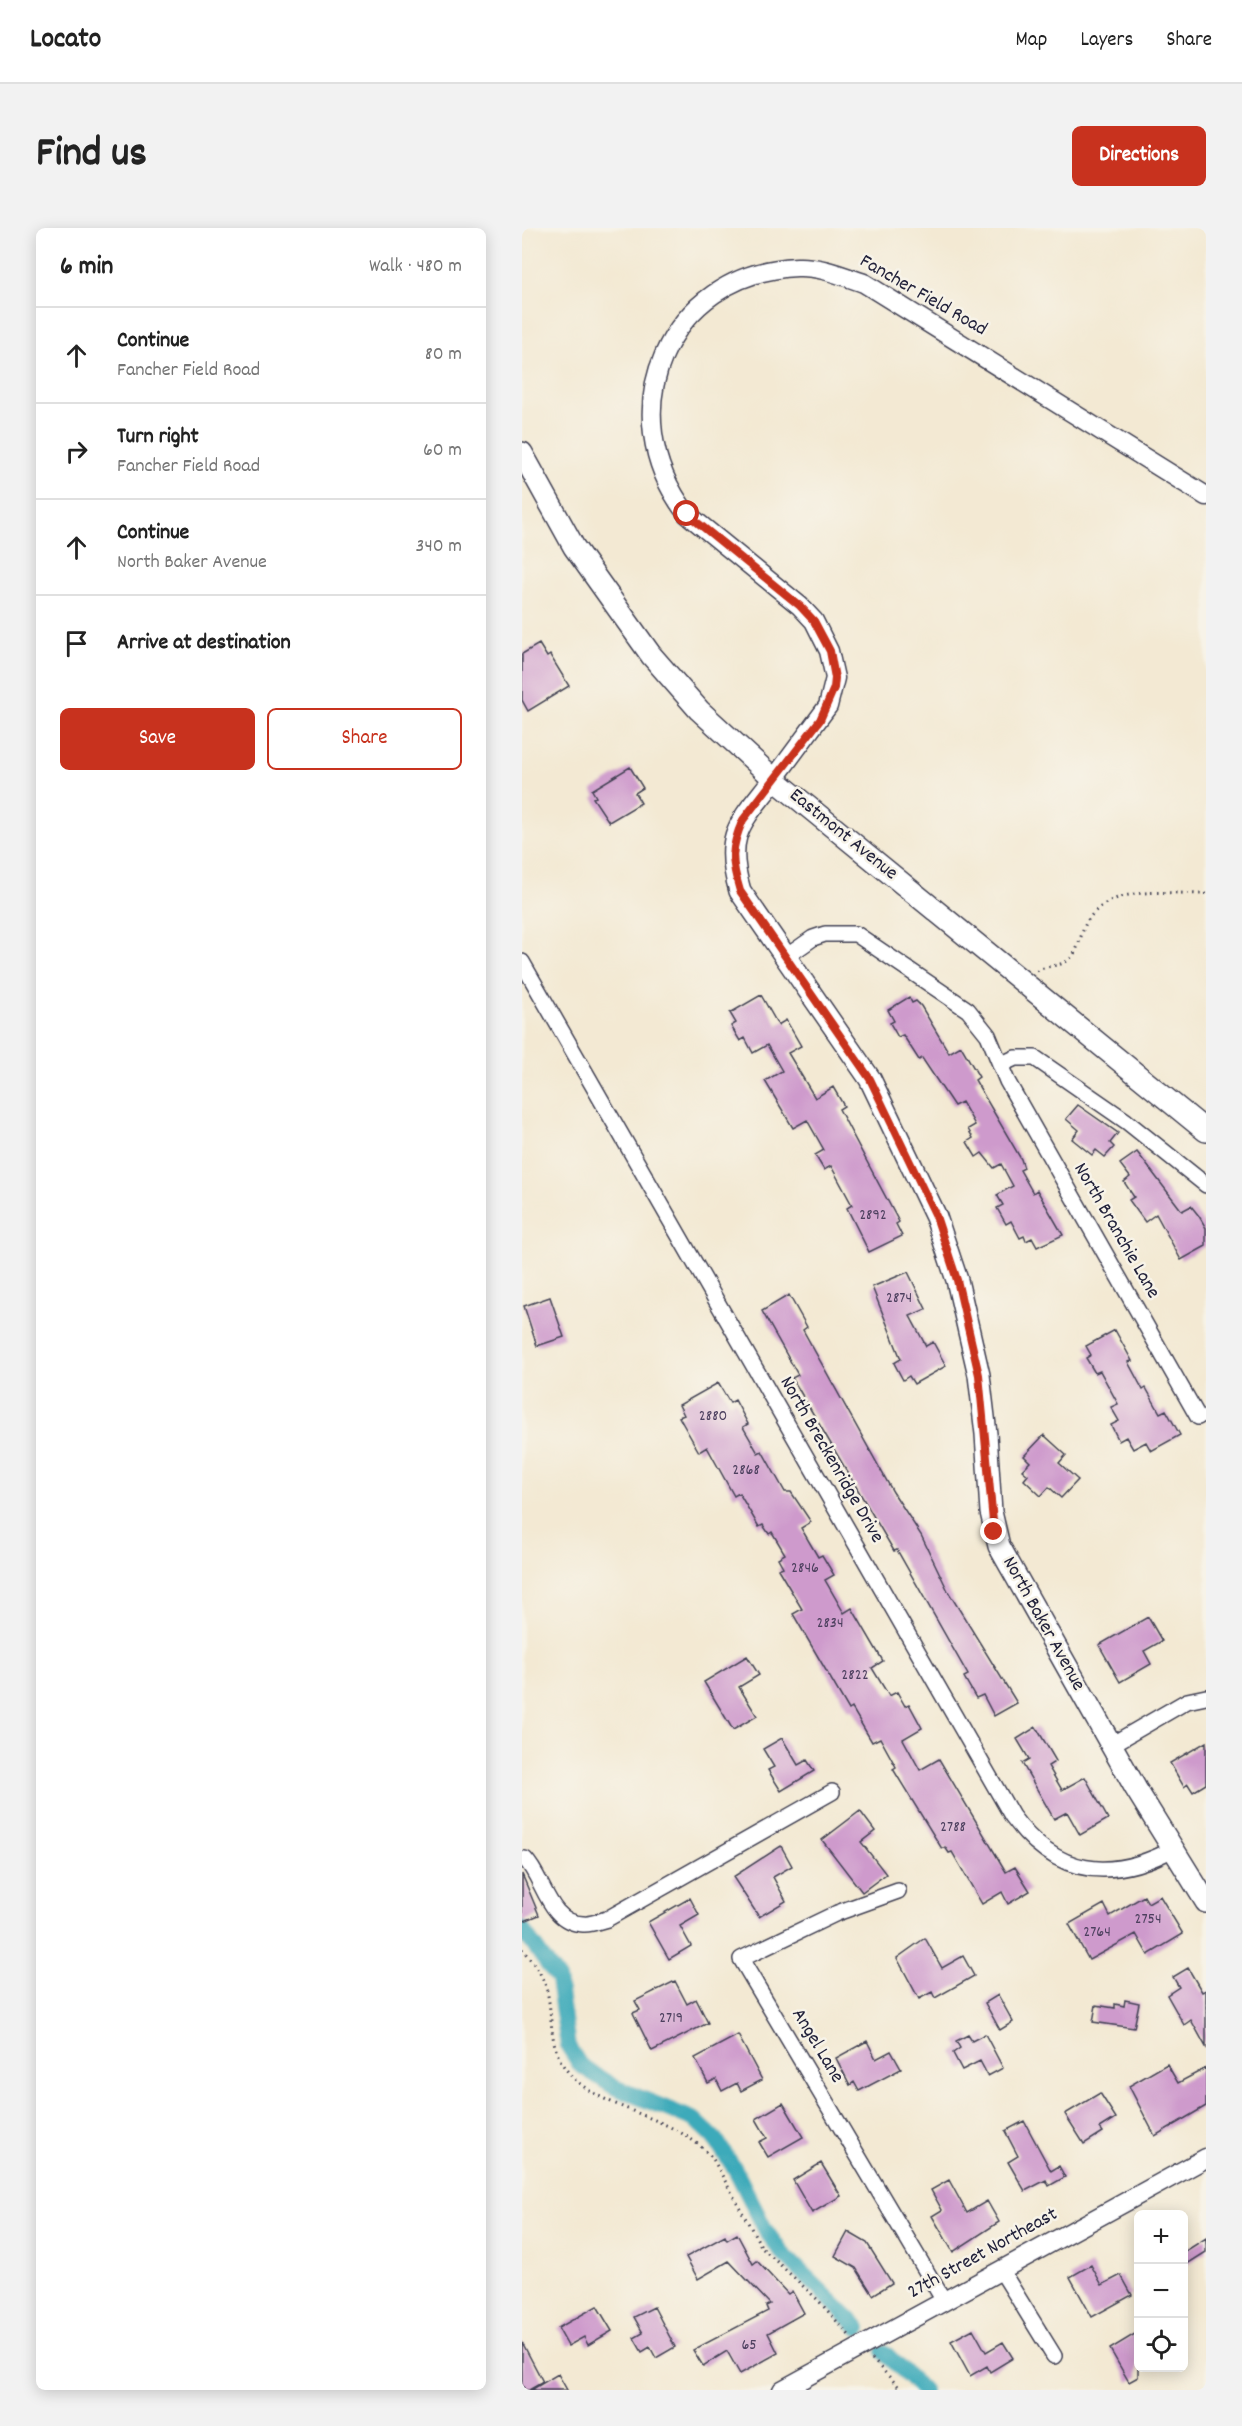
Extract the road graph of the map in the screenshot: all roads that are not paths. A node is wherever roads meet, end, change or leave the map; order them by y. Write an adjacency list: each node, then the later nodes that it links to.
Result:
1 (522, 453): 3 (main road, Eastmont Avenue)
2 (1206, 496): 3 (street, Fancher Field Road)
3 (774, 779): 4 (main road, North Baker Avenue); 7 (main road, Eastmont Avenue)
4 (786, 957): 6 (street, North Branchie Lane); 11 (main road, North Baker Avenue)
5 (522, 963): 13 (street, North Breckenridge Drive)
6 (1000, 1065): 8 (street); 9 (street, North Branchie Lane)
7 (1206, 1131)
8 (1206, 1185)
9 (1198, 1417)
10 (1206, 1697): 11 (street)
11 (1111, 1745): 13 (main road, North Baker Avenue)
12 (832, 1792): 14 (street)
13 (1174, 1848): 16 (main road, North Baker Avenue)
14 (522, 1859)
15 (898, 1891): 19 (street, Angel Lane)
16 (1206, 1902)
17 (1206, 2158): 18 (street, 27th Street Northeast)
18 (1001, 2270): 19 (street, 27th Street Northeast); 20 (street)
19 (944, 2301): 21 (street, 27th Street Northeast)
20 (1054, 2356)
21 (782, 2390)

